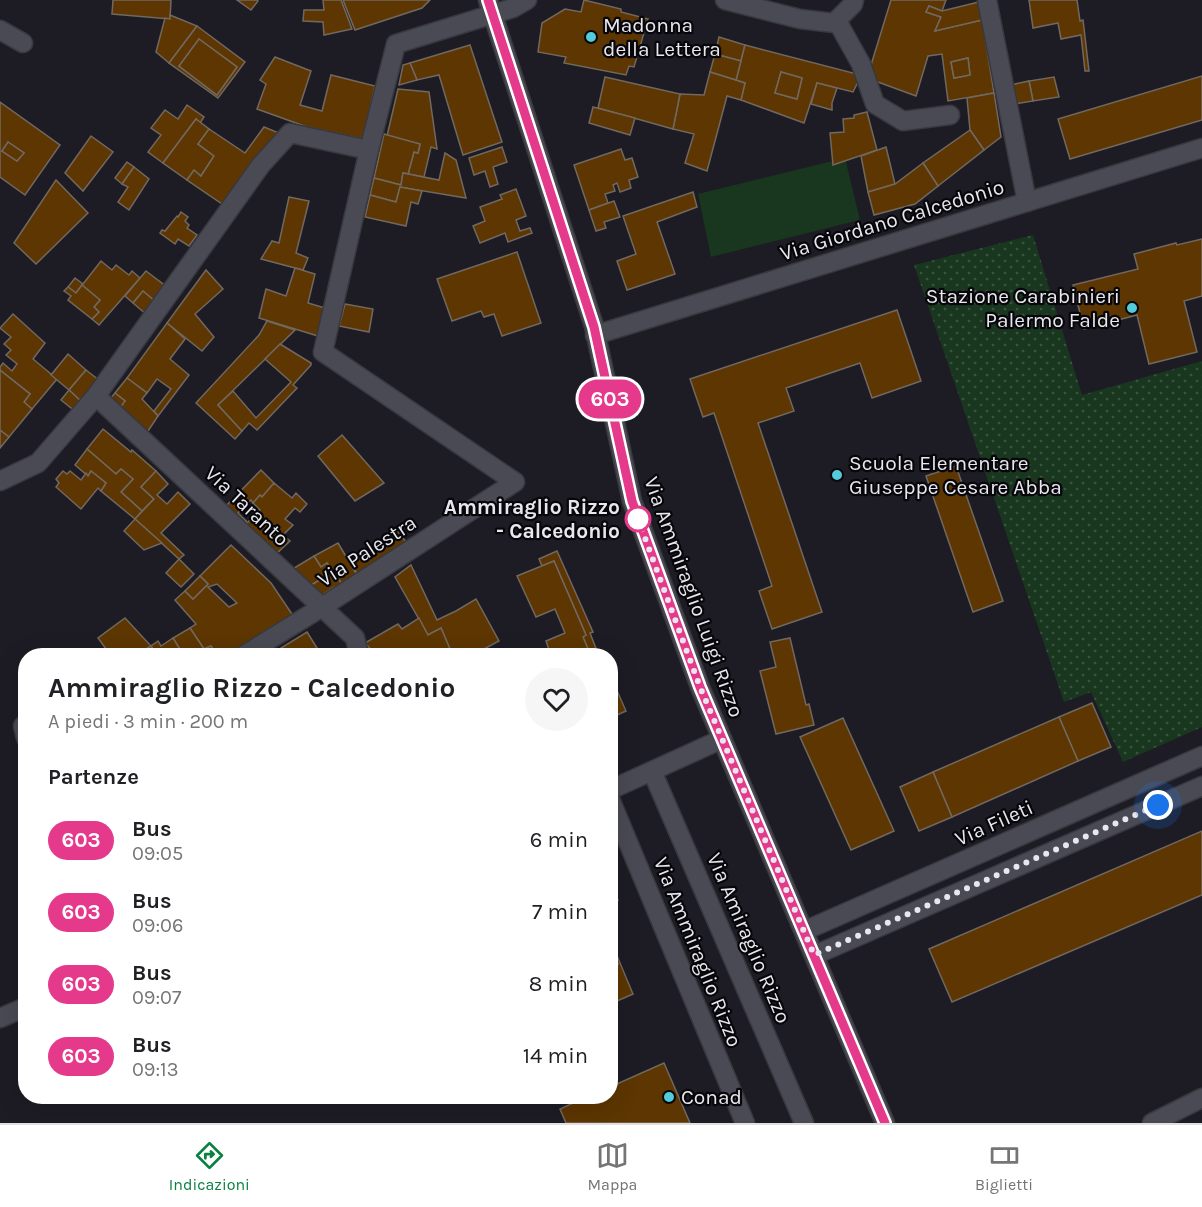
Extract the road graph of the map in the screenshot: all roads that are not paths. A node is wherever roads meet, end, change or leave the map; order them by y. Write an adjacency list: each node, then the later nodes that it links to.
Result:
1 (526, 0): 5 (street)
2 (725, 0): 6 (street)
3 (854, 0): 6 (street)
4 (987, 0): 12 (street)
5 (491, 7): 11 (street); 13 (street, Via Ammiraglio Luigi Rizzo)
6 (837, 21): 9 (street)
7 (0, 30): 8 (street)
8 (23, 43)
9 (950, 115)
10 (1202, 148): 12 (street, Via Giordano Calcedonio)
11 (369, 150): 14 (street); 16 (street, Via Palestra)
12 (1027, 202): 13 (street, Via Giordano Calcedonio)
13 (595, 335): 19 (street, Via Ammiraglio Luigi Rizzo)
14 (96, 396): 15 (street); 16 (street, Via Taranto)
15 (0, 481)
16 (322, 607): 17 (street, Via Palestra); 18 (street, Via Taranto)
17 (256, 648)
18 (357, 648)
19 (722, 739): 21 (street); 25 (street, Via Ammiraglio Luigi Rizzo)
20 (1202, 756): 25 (street, Via Fileti)
21 (652, 771): 22 (street); 31 (street, Via Amiraglio Rizzo)
22 (618, 786)
23 (1202, 786): 26 (street)
24 (618, 818): 30 (street, Via Ammiraglio Rizzo)
25 (804, 931): 26 (street, Via Ammiraglio Luigi Rizzo)
26 (814, 955): 32 (street, Via Ammiraglio Luigi Rizzo)
27 (18, 1010): 28 (street)
28 (0, 1018)
29 (1202, 1098): 33 (street)
30 (745, 1123)
31 (804, 1123)
32 (885, 1123)
33 (1152, 1123)

